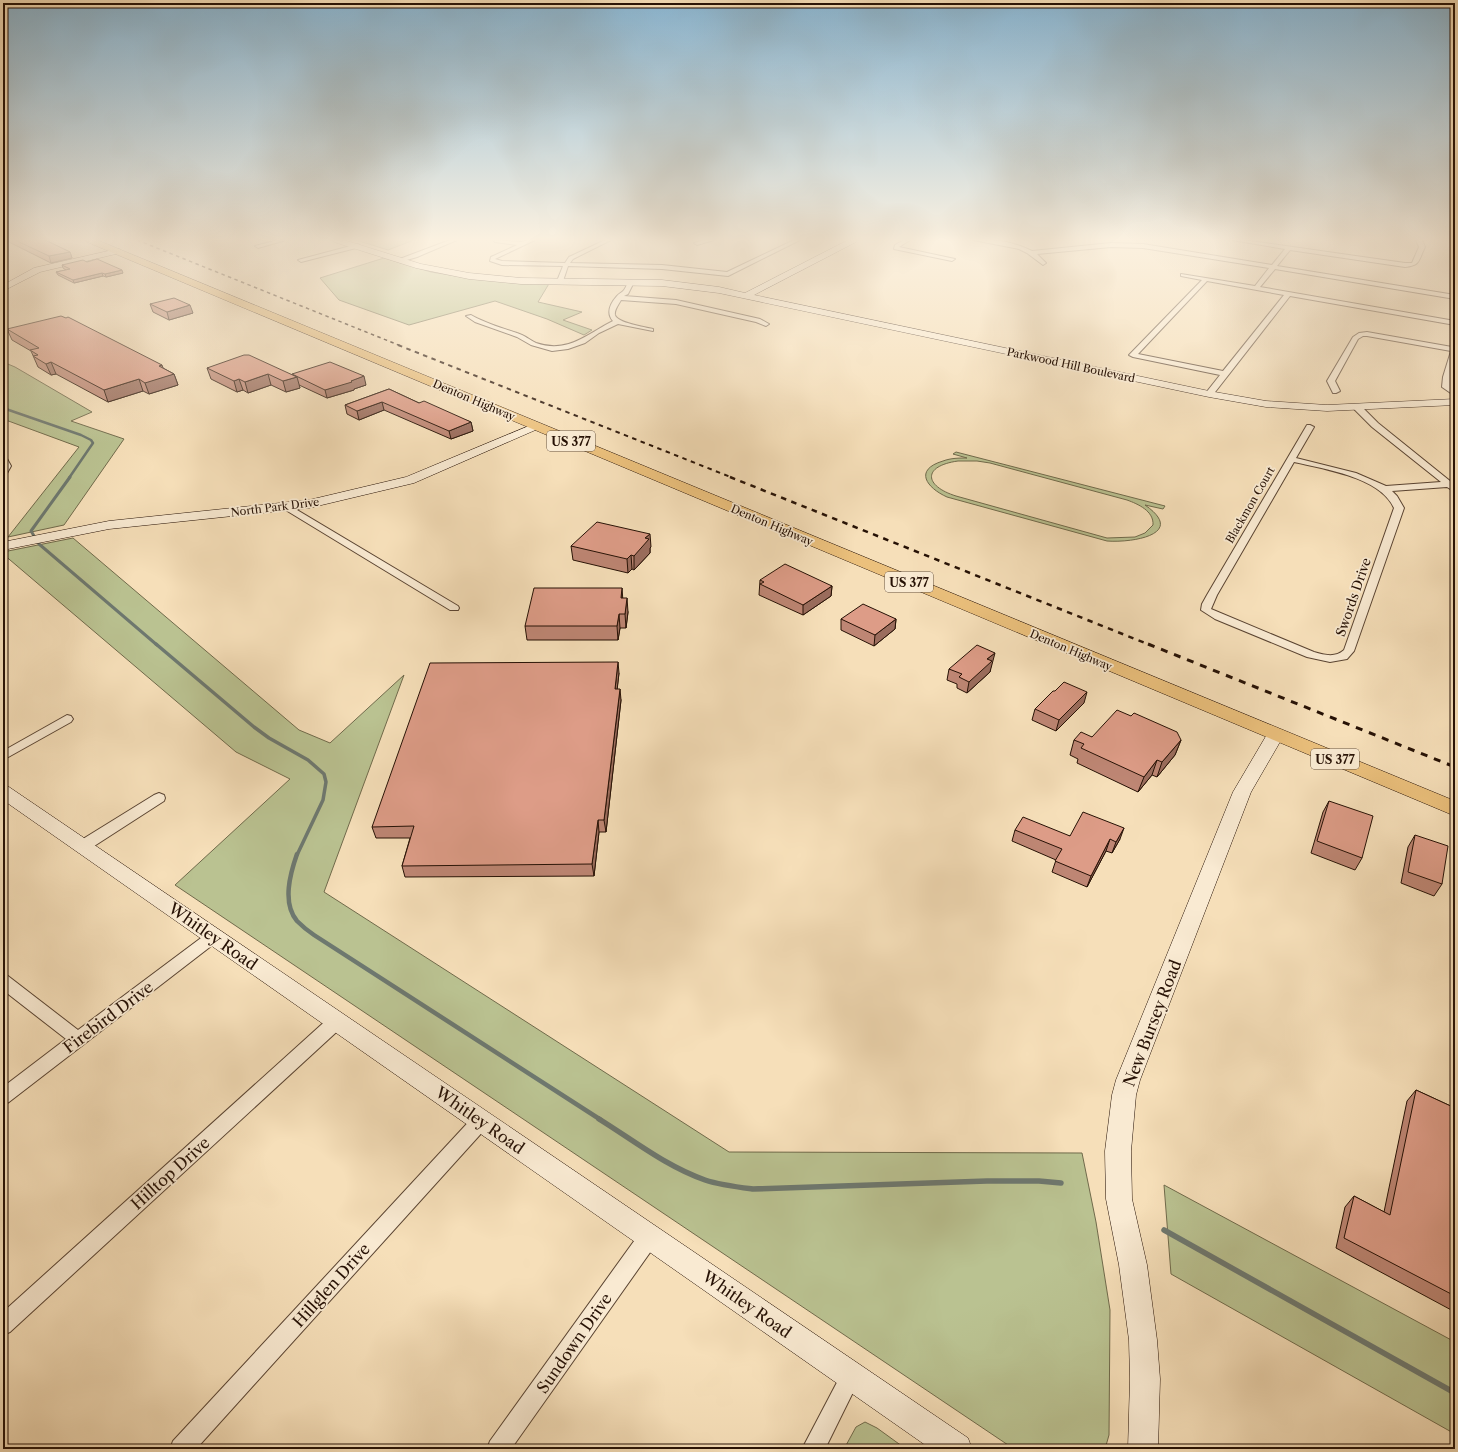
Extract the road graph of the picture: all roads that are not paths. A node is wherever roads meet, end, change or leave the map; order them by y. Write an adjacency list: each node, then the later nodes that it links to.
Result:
1 (253, 308): 20 (main road, Denton Highway / US 377)
2 (614, 308): 9 (street)
3 (702, 308): 11 (street)
4 (801, 308): 16 (street, Parkwood Hill Boulevard)
5 (1178, 308): 14 (street)
6 (1277, 308): 14 (street)
7 (1370, 308): 10 (street)
8 (469, 316): 9 (street)
9 (618, 322): 12 (street)
10 (1455, 322)
11 (766, 324)
12 (651, 330)
13 (1455, 349): 15 (street); 17 (street)
14 (1225, 374): 16 (street)
15 (1336, 391)
16 (1209, 394): 19 (street, Parkwood Hill Boulevard)
17 (1455, 394)
18 (1455, 402): 19 (street, Parkwood Hill Boulevard)
19 (1357, 407): 25 (street)
20 (536, 426): 27 (street, North Park Drive); 32 (main road, Denton Highway / US 377)
21 (1310, 427): 23 (street, Blackmon Court)
22 (3, 459): 24 (street)
23 (1291, 459): 26 (street); 29 (street, Blackmon Court)
24 (3, 473)
25 (1453, 487): 26 (street)
26 (1390, 492): 29 (street, Swords Drive)
27 (287, 507): 28 (street, North Park Drive); 30 (street)
28 (3, 546)
29 (1212, 595)
30 (454, 608)
31 (67, 719): 33 (street)
32 (1275, 734): 36 (main road, Denton Highway / US 377); 51 (street, New Bursey Road)
33 (3, 756)
34 (3, 791): 37 (street, Whitley Road)
35 (159, 798): 37 (street)
36 (1455, 809)
37 (83, 846): 38 (street, Whitley Road)
38 (214, 936): 40 (street, Whitley Road); 41 (street, Firebird Drive)
39 (3, 981): 41 (street)
40 (337, 1021): 43 (street, Whitley Road); 45 (street, Hilltop Drive)
41 (79, 1040): 42 (street, Firebird Drive)
42 (3, 1097)
43 (481, 1121): 44 (street, Whitley Road); 47 (street, Hillglen Drive)
44 (649, 1237): 46 (street, Whitley Road); 48 (street, Sundown Drive)
45 (3, 1325)
46 (851, 1376): 49 (street); 50 (street, Whitley Road)
47 (181, 1449)
48 (498, 1449)
49 (813, 1449)
50 (957, 1449)
51 (1143, 1449)

